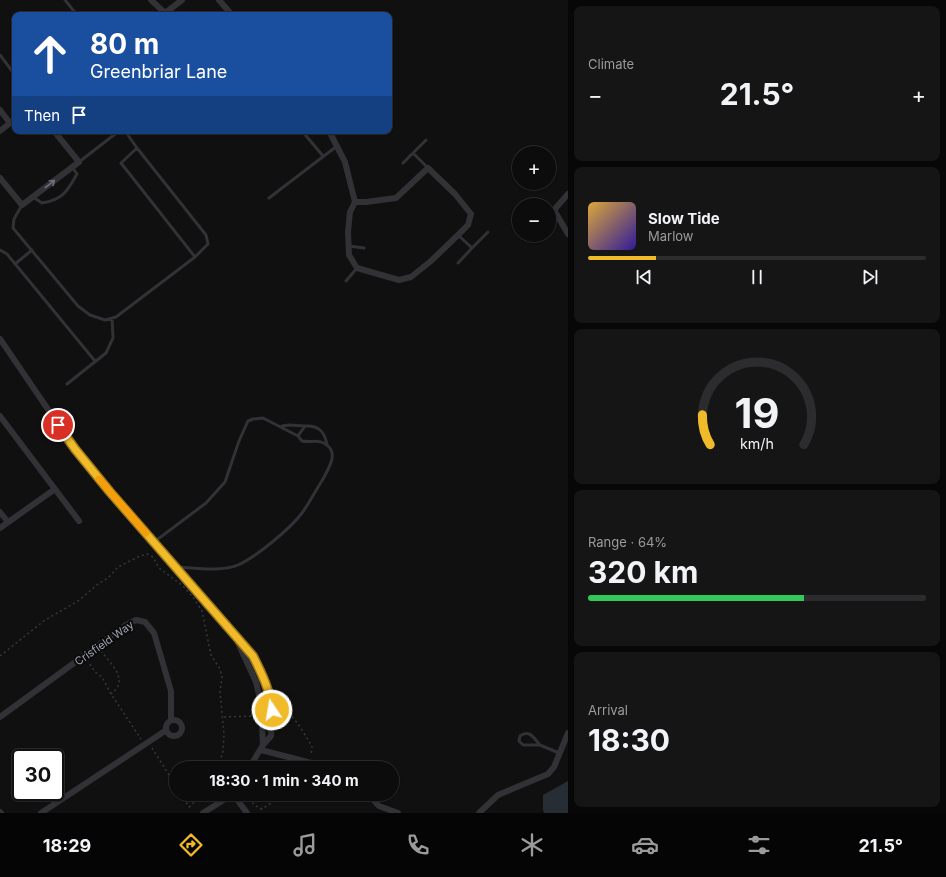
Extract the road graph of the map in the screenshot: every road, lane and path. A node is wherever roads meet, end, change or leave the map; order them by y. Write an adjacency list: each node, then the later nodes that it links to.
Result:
1 (65, 0): 5 (lane)
2 (151, 0): 6 (street)
3 (182, 0): 7 (street)
4 (219, 0): 8 (street)
5 (75, 12)
6 (164, 12)
7 (166, 12)
8 (229, 12)
9 (0, 55): 10 (lane)
10 (12, 71)
11 (0, 110): 12 (street)
12 (12, 120)
13 (12, 122): 14 (street)
14 (0, 131)
15 (56, 134): 25 (street)
16 (115, 134): 25 (lane)
17 (127, 134): 22 (lane)
18 (305, 134): 24 (lane)
19 (331, 134): 21 (street)
20 (426, 140): 23 (lane)
21 (337, 146): 24 (lane); 33 (street)
22 (137, 148): 43 (lane); 43 (lane)
23 (414, 153): 26 (lane); 28 (lane)
24 (323, 156): 32 (lane)
25 (78, 162): 27 (street)
26 (403, 163)
27 (72, 167): 31 (street, one-way to 27); 31 (lane)
28 (428, 168): 33 (street); 37 (street)
29 (0, 179): 34 (street)
30 (568, 194): 36 (street)
31 (33, 197): 34 (street)
32 (269, 198)
33 (355, 202): 38 (street)
34 (22, 206): 42 (lane)
35 (488, 232): 40 (lane)
36 (568, 234)
37 (458, 235): 40 (lane); 46 (street)
38 (348, 246): 39 (lane); 46 (street)
39 (364, 248)
40 (472, 248): 44 (lane)
41 (0, 250): 45 (lane)
42 (32, 250): 45 (lane); 48 (lane)
43 (195, 257): 48 (lane)
44 (458, 263)
45 (15, 264): 50 (lane)
46 (358, 268): 47 (lane)
47 (346, 281)
48 (112, 318): 50 (lane)
49 (0, 339): 62 (street)
50 (95, 361): 51 (lane)
51 (67, 384)
52 (0, 416): 57 (street)
53 (281, 426): 54 (lane); 55 (lane); 62 (lane)
54 (305, 426): 55 (lane); 56 (lane)
55 (298, 436): 56 (lane)
56 (327, 445): 63 (lane)
57 (55, 489): 59 (street); 60 (street)
58 (0, 512): 60 (street)
59 (79, 521)
60 (8, 522): 61 (street)
61 (0, 528)
62 (154, 542): 63 (street)
63 (176, 567): 64 (street)
64 (234, 634): 68 (street); 69 (street)
65 (97, 646): 66 (street, Crisfield Way); 67 (path); 72 (street, Crisfield Way)
66 (84, 655): 67 (path); 70 (street, Crisfield Way)
67 (111, 694): 75 (path)
68 (272, 715): 77 (street); 81 (path)
69 (261, 716): 71 (path); 77 (street)
70 (0, 717)
71 (223, 717)
72 (171, 719): 73 (street, Crisfield Way); 73 (street)
73 (165, 731): 75 (street)
74 (568, 733): 78 (street)
75 (146, 743): 82 (path); 90 (street)
76 (540, 745): 76 (lane); 78 (lane)
77 (262, 747): 79 (street); 80 (street)
78 (559, 753): 94 (street)
79 (253, 761)
80 (305, 761)
81 (311, 761)
82 (169, 776)
83 (185, 801): 84 (path)
84 (195, 801)
85 (226, 801): 91 (street)
86 (239, 801): 92 (street)
87 (250, 801): 88 (path)
88 (274, 801)
89 (374, 801): 93 (street)
90 (41, 813)
91 (203, 813)
92 (247, 813)
93 (398, 813)
94 (479, 813)

